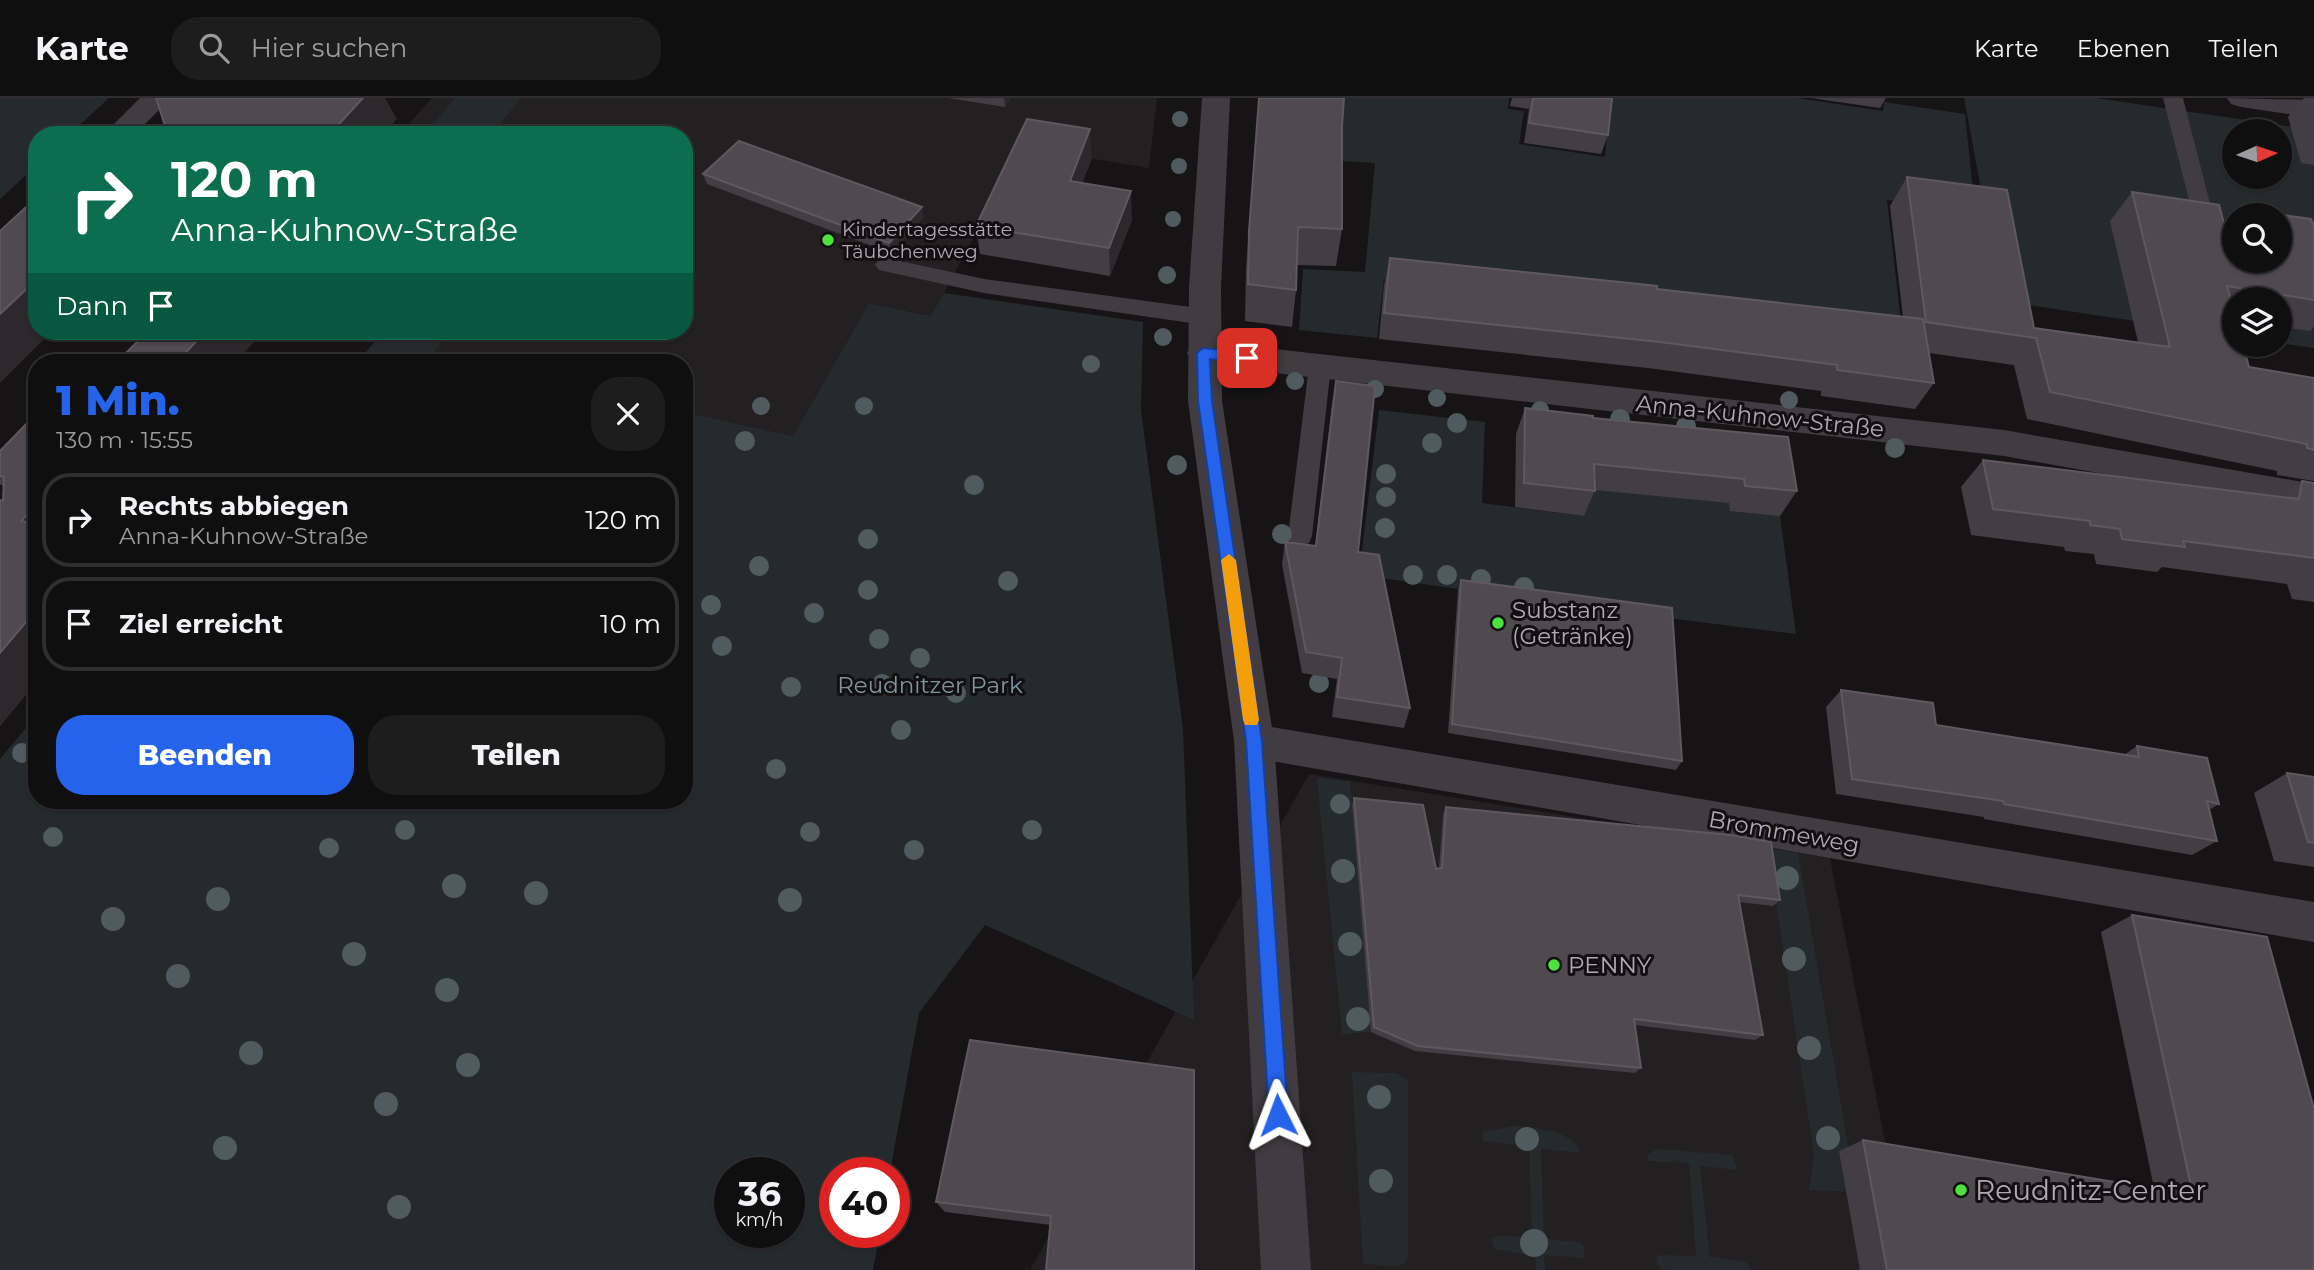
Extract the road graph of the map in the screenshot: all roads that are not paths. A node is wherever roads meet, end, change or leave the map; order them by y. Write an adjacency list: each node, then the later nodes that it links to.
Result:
1 (157, 98): 6 (street)
2 (1216, 98): 9 (street)
3 (2173, 98): 7 (lane)
4 (2241, 98): 5 (street)
5 (2314, 109)
6 (127, 126)
7 (2215, 261)
8 (886, 265): 9 (lane)
9 (1204, 335): 10 (street, Anna-Kuhnow-Straße); 13 (street)
10 (1320, 366): 11 (street, Anna-Kuhnow-Straße); 12 (lane)
11 (2314, 498)
12 (1300, 536)
13 (1254, 741): 14 (street, Brommeweg); 15 (street)
14 (2314, 922)
15 (1286, 1270)

